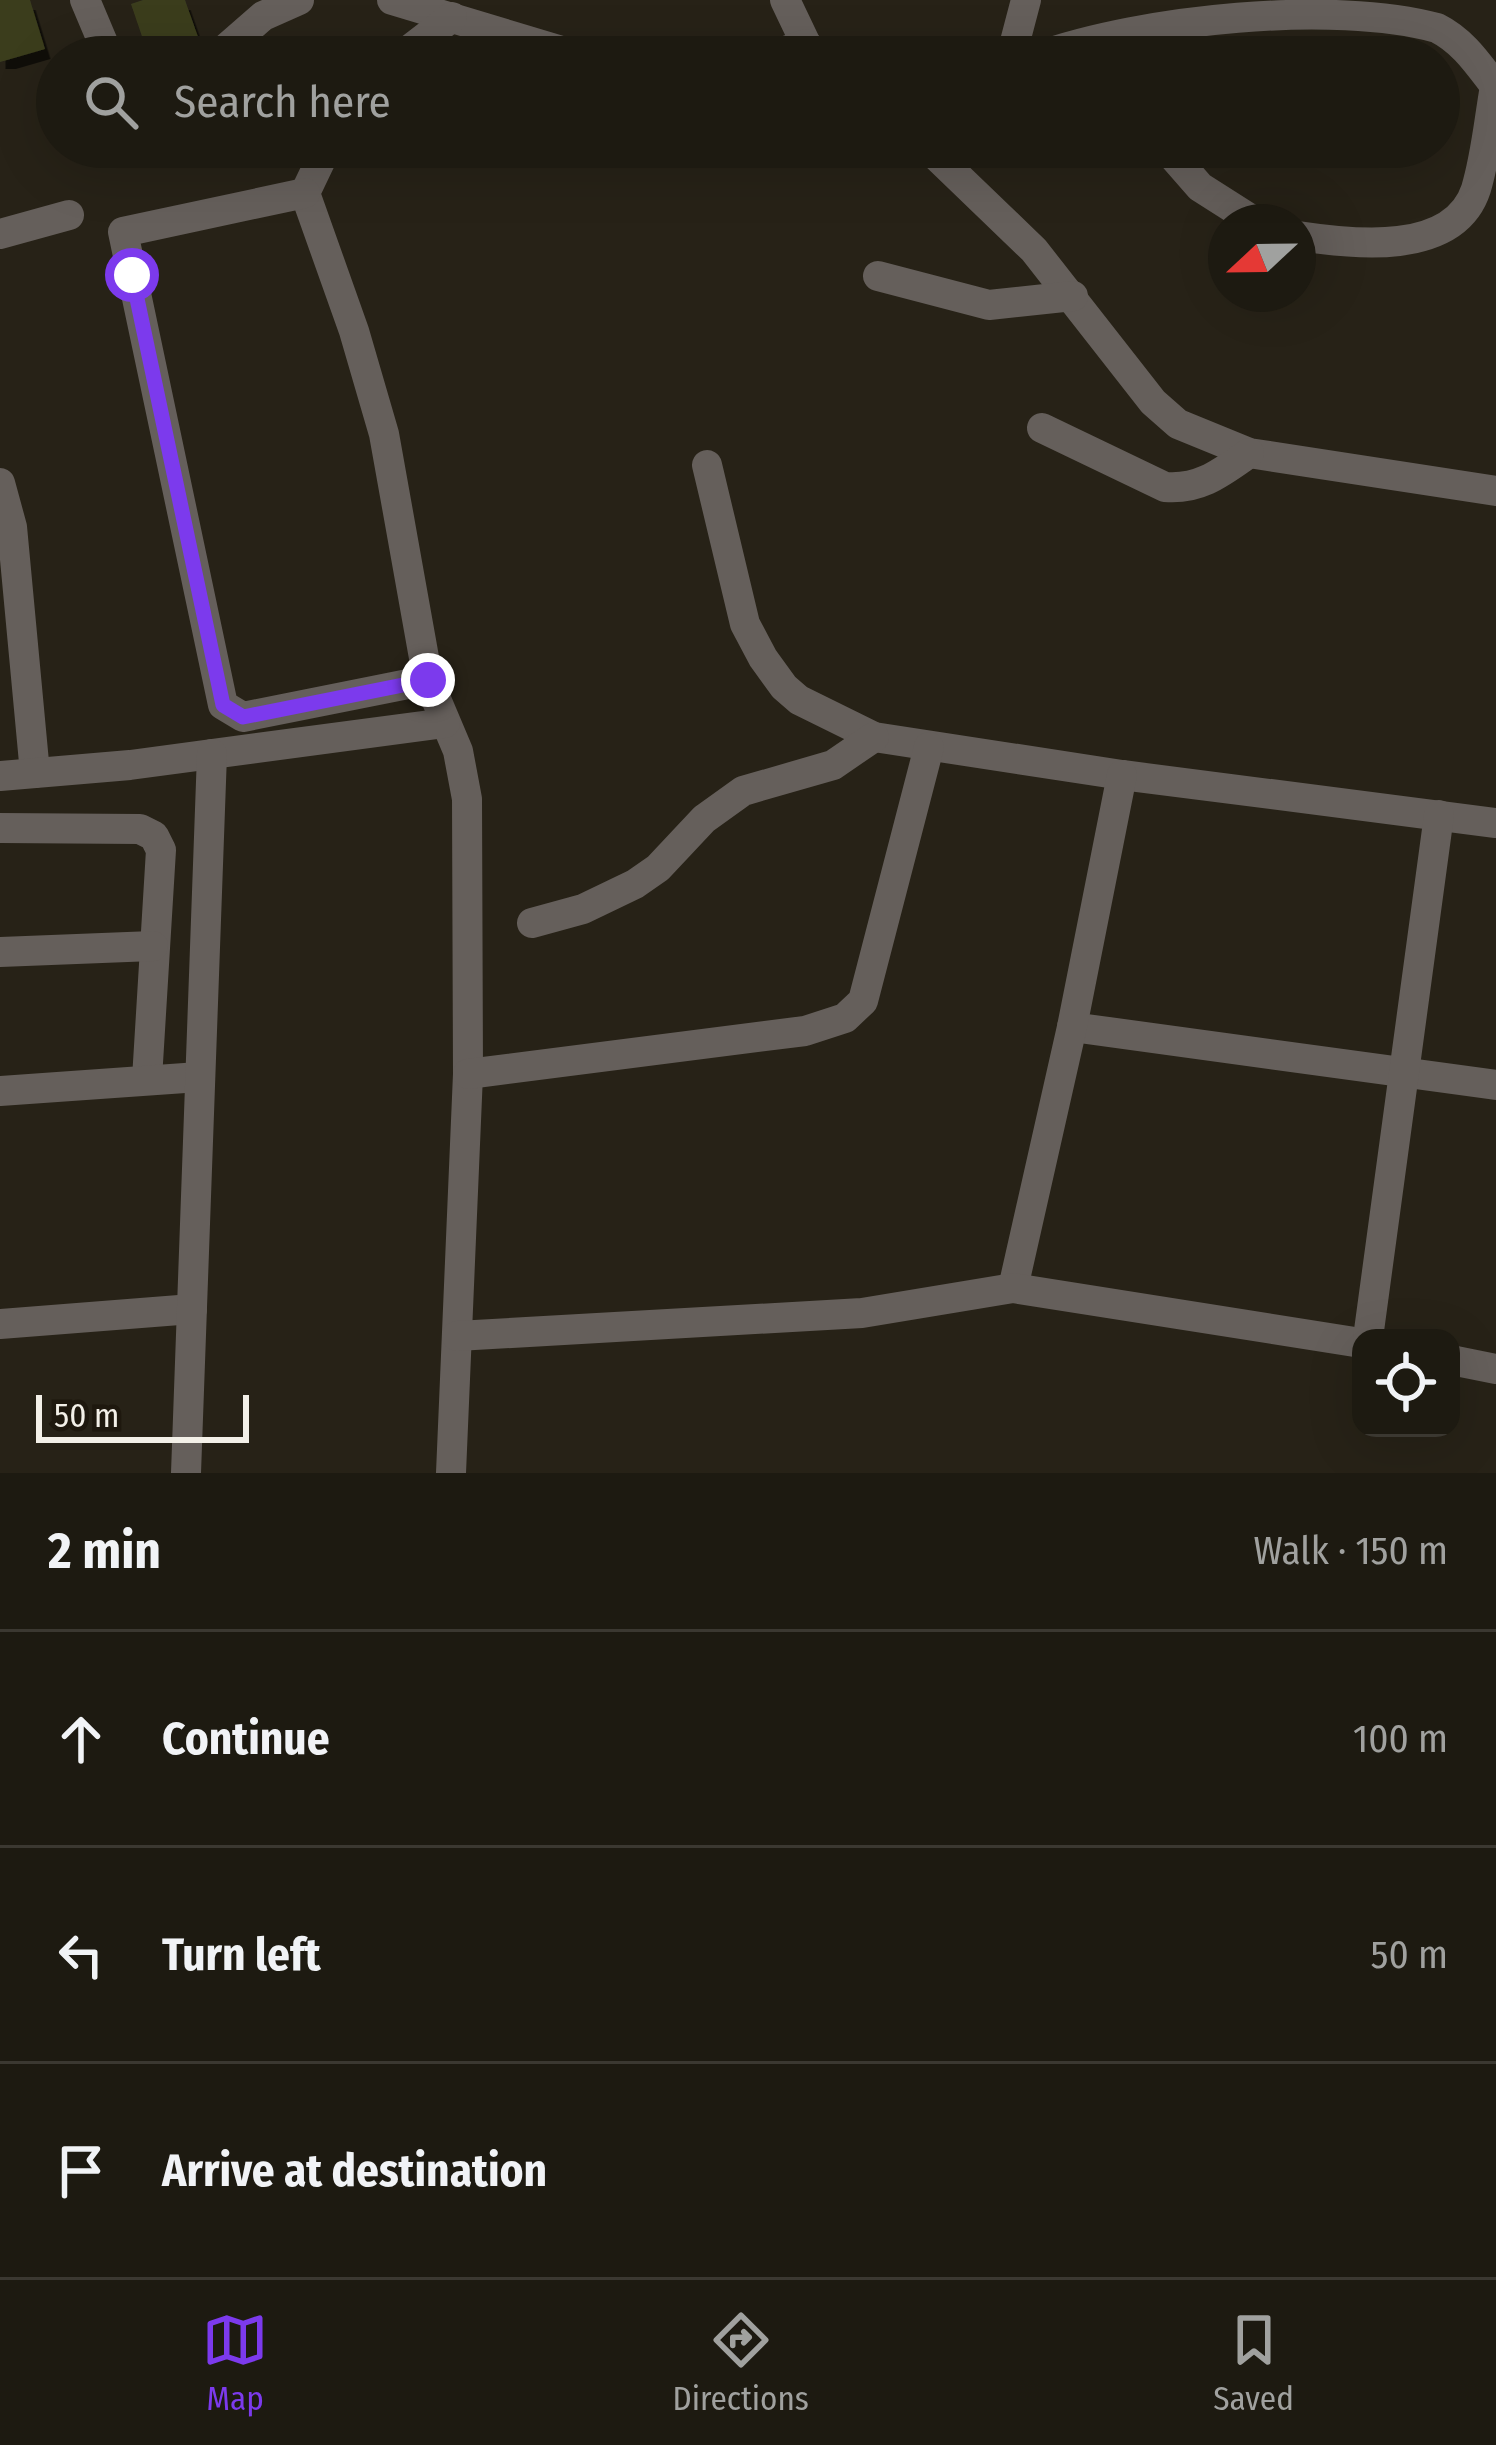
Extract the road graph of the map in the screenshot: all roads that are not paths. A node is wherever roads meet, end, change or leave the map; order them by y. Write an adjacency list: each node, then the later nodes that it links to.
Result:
1 (85, 0): 7 (street)
2 (299, 0): 8 (street)
3 (392, 0): 6 (street)
4 (785, 0): 11 (street)
5 (1025, 0): 12 (street)
6 (452, 17): 9 (street); 10 (street)
7 (100, 36)
8 (240, 36)
9 (427, 36)
10 (514, 36)
11 (804, 36)
12 (1016, 36)
13 (1122, 36): 14 (street)
14 (1450, 36)
15 (1460, 43): 16 (street)
16 (1496, 86): 24 (street)
17 (317, 168): 20 (street)
18 (949, 168): 26 (street)
19 (1183, 168): 21 (street)
20 (305, 193): 32 (street); 32 (street)
21 (1226, 204)
22 (68, 215): 23 (street)
23 (0, 234)
24 (1316, 239)
25 (878, 275): 26 (street)
26 (1073, 296): 28 (street)
27 (1042, 428): 28 (street)
28 (1249, 453): 31 (street)
29 (707, 465): 34 (street)
30 (0, 484): 37 (street)
31 (1496, 491)
32 (428, 680): 33 (street)
33 (445, 723): 36 (street); 48 (street)
34 (874, 737): 35 (street); 43 (street)
35 (929, 747): 38 (street); 48 (street)
36 (212, 754): 37 (street); 49 (street)
37 (35, 773): 39 (street)
38 (1122, 775): 40 (street); 46 (street)
39 (0, 776)
40 (1439, 815): 41 (street); 47 (street)
41 (1496, 823)
42 (0, 828): 44 (street)
43 (532, 923)
44 (152, 946): 45 (street); 50 (street)
45 (0, 952)
46 (1072, 1027): 47 (street); 53 (street)
47 (1404, 1073): 51 (street); 56 (street)
48 (467, 1075): 57 (street)
49 (199, 1077): 50 (street); 54 (street)
50 (147, 1079): 52 (street)
51 (1496, 1085)
52 (0, 1091)
53 (1013, 1288): 57 (street); 58 (street)
54 (192, 1310): 55 (street); 61 (street)
55 (0, 1324)
56 (1367, 1329)
57 (457, 1336): 62 (street)
58 (1352, 1338)
59 (1460, 1362): 60 (street)
60 (1496, 1369)
61 (186, 1473)
62 (451, 1473)

